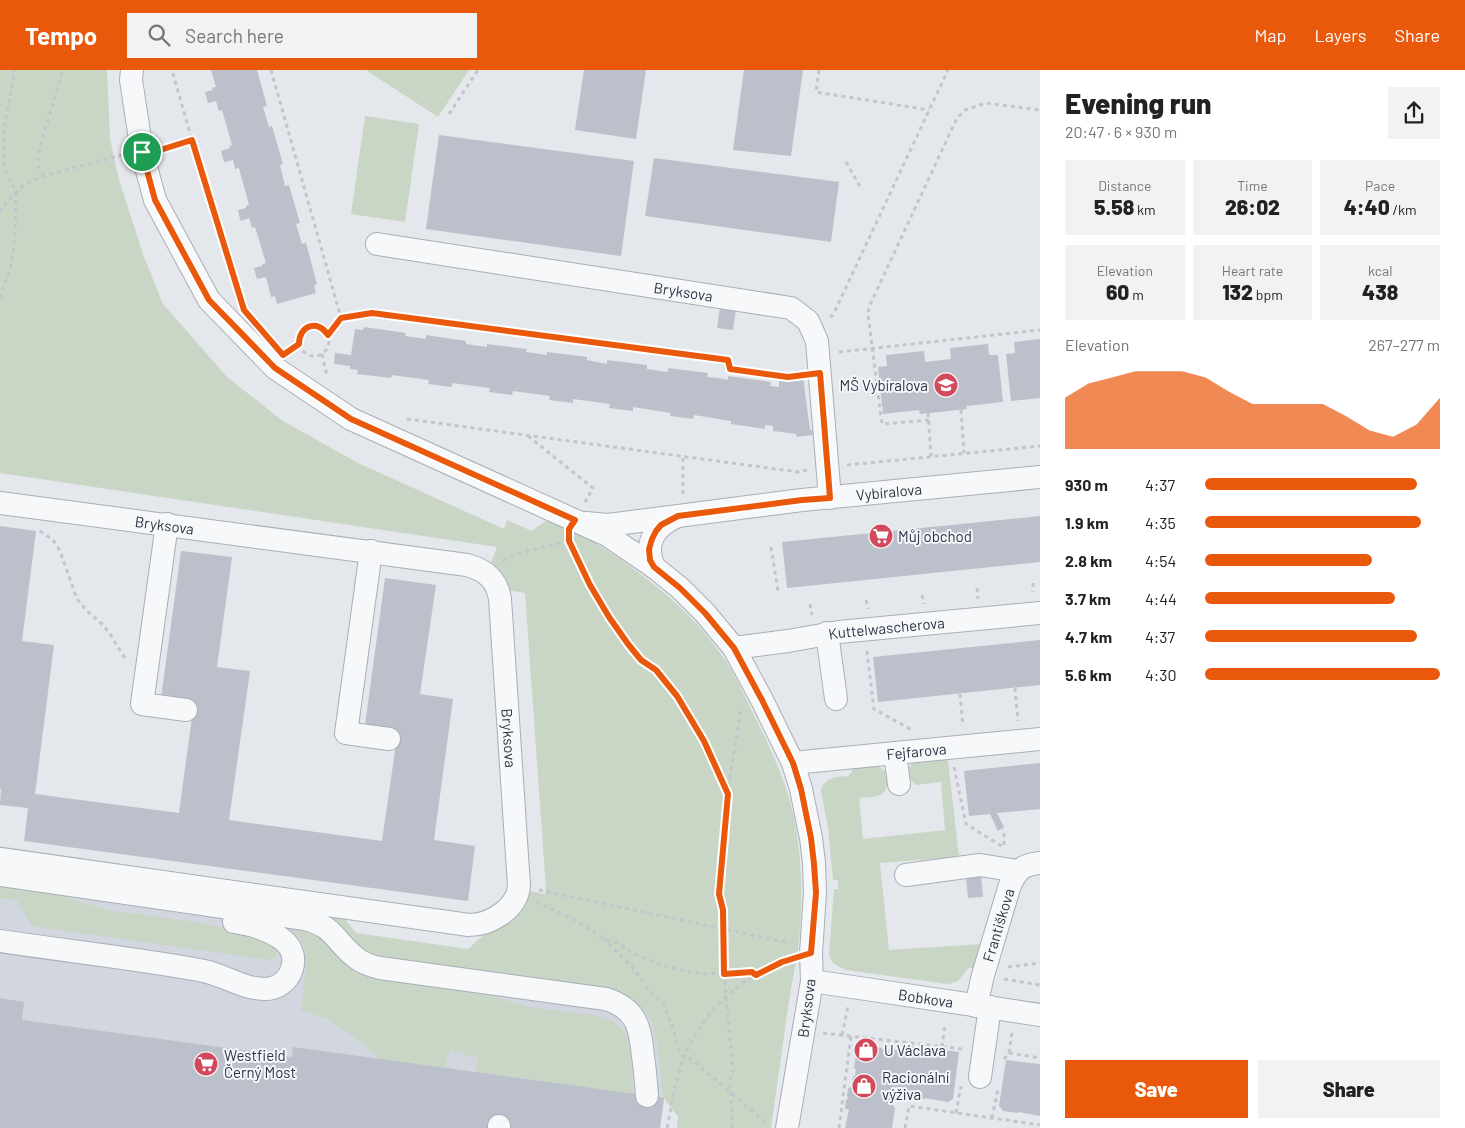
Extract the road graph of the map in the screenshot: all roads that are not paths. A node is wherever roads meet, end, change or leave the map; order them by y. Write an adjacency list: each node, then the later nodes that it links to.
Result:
1 (132, 70): 8 (street, Bryksova)
2 (377, 244): 4 (street, Bryksova)
3 (1040, 477): 4 (street, Vybíralova)
4 (830, 498): 6 (street, Vybíralova)
5 (0, 503): 7 (street, Bryksova)
6 (678, 516): 8 (street, Vybíralova); 10 (street)
7 (167, 524): 9 (street, Bryksova); 15 (street)
8 (575, 528): 10 (street, Bryksova)
9 (371, 552): 16 (street); 21 (street, Bryksova)
10 (654, 567): 13 (street, Bryksova)
11 (1037, 603): 12 (street, Kuttelwascherova)
12 (826, 633): 13 (street, Kuttelwascherova); 14 (street)
13 (734, 648): 19 (street, Bryksova)
14 (836, 699)
15 (186, 710)
16 (389, 738)
17 (1040, 739): 18 (street, Fejfarova)
18 (895, 752): 19 (street, Fejfarova); 20 (street)
19 (793, 763): 28 (street, Bryksova)
20 (899, 784)
21 (0, 859)
22 (1040, 863): 23 (street, Františkova)
23 (1017, 871): 25 (street); 29 (street, Františkova)
24 (0, 875): 26 (street)
25 (906, 875)
26 (56, 883): 27 (street); 32 (street)
27 (0, 941)
28 (812, 981): 29 (street, Bobkova); 33 (street, Bryksova)
29 (983, 1007): 30 (street, Bobkova); 31 (street, Františkova)
30 (1040, 1014)
31 (980, 1077)
32 (647, 1096)
33 (787, 1128)

